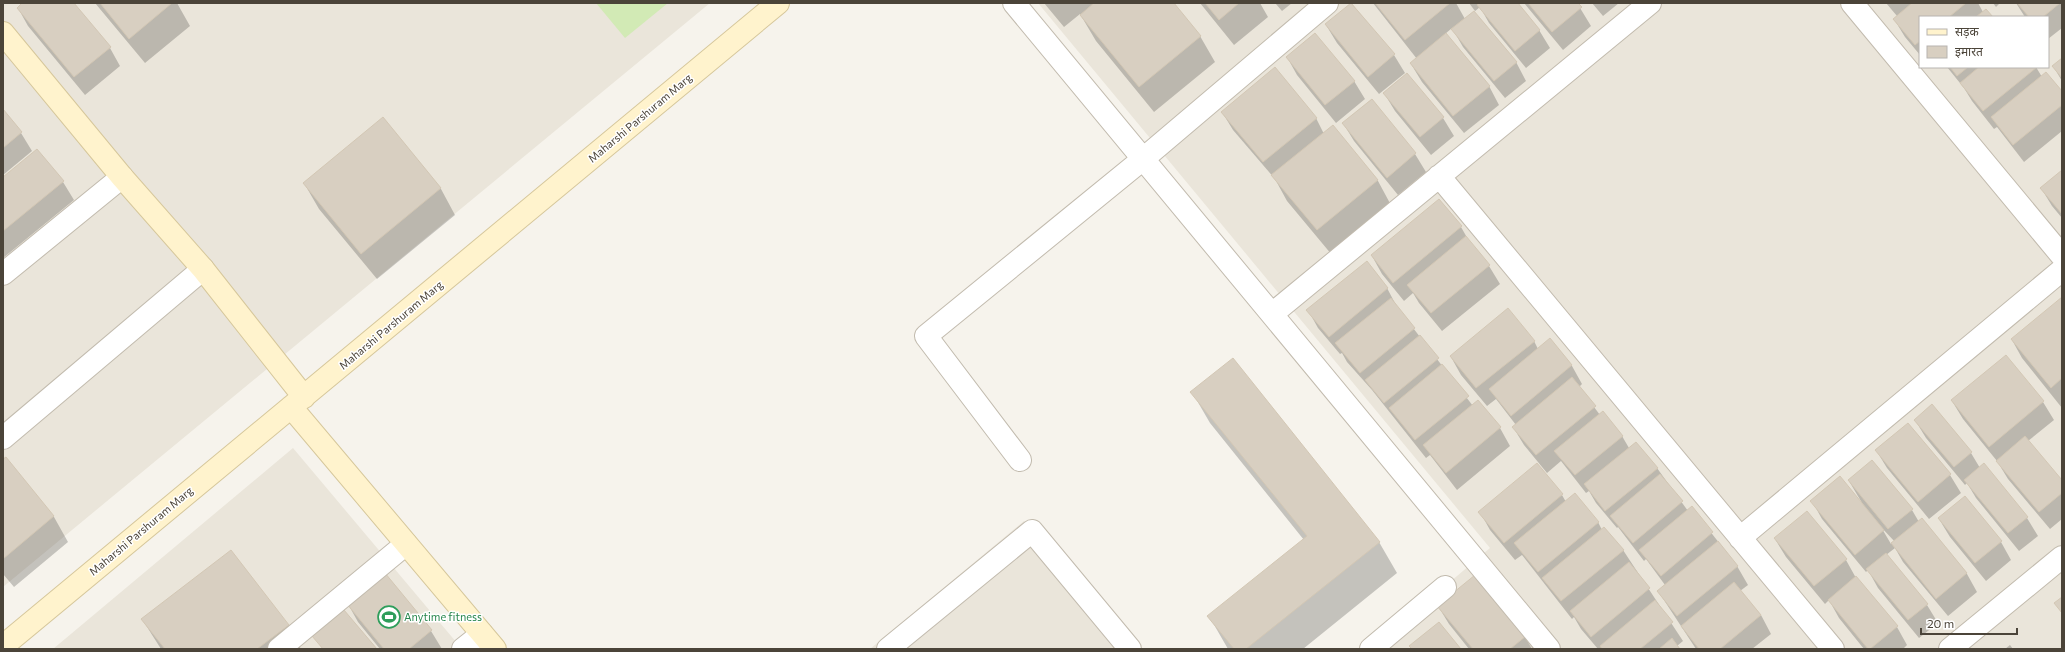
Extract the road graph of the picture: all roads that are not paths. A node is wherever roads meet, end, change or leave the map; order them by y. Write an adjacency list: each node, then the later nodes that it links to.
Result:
1 (778, 3): 15 (street, Maharshi Parshuram Marg)
2 (1014, 3): 7 (street)
3 (1327, 3): 7 (street)
4 (1650, 3): 8 (street)
5 (1852, 3): 10 (street)
6 (3, 34): 9 (street)
7 (1143, 159): 14 (street); 17 (street)
8 (1439, 176): 14 (street); 18 (street)
9 (122, 177): 11 (street); 13 (street)
10 (2062, 256)
11 (204, 269): 15 (street); 16 (street)
12 (2062, 270): 18 (street)
13 (4, 273)
14 (1272, 314): 29 (street)
15 (298, 402): 19 (street); 23 (street, Maharshi Parshuram Marg)
16 (4, 435)
17 (1020, 460)
18 (1740, 538): 30 (street)
19 (406, 544): 22 (street); 24 (street)
20 (2062, 557): 31 (street)
21 (1445, 587): 28 (street)
22 (489, 642): 25 (street)
23 (3, 646)
24 (279, 649)
25 (464, 649)
26 (888, 649): 27 (street)
27 (1130, 649)
28 (1371, 649)
29 (1549, 649)
30 (1833, 649)
31 (1950, 649)

